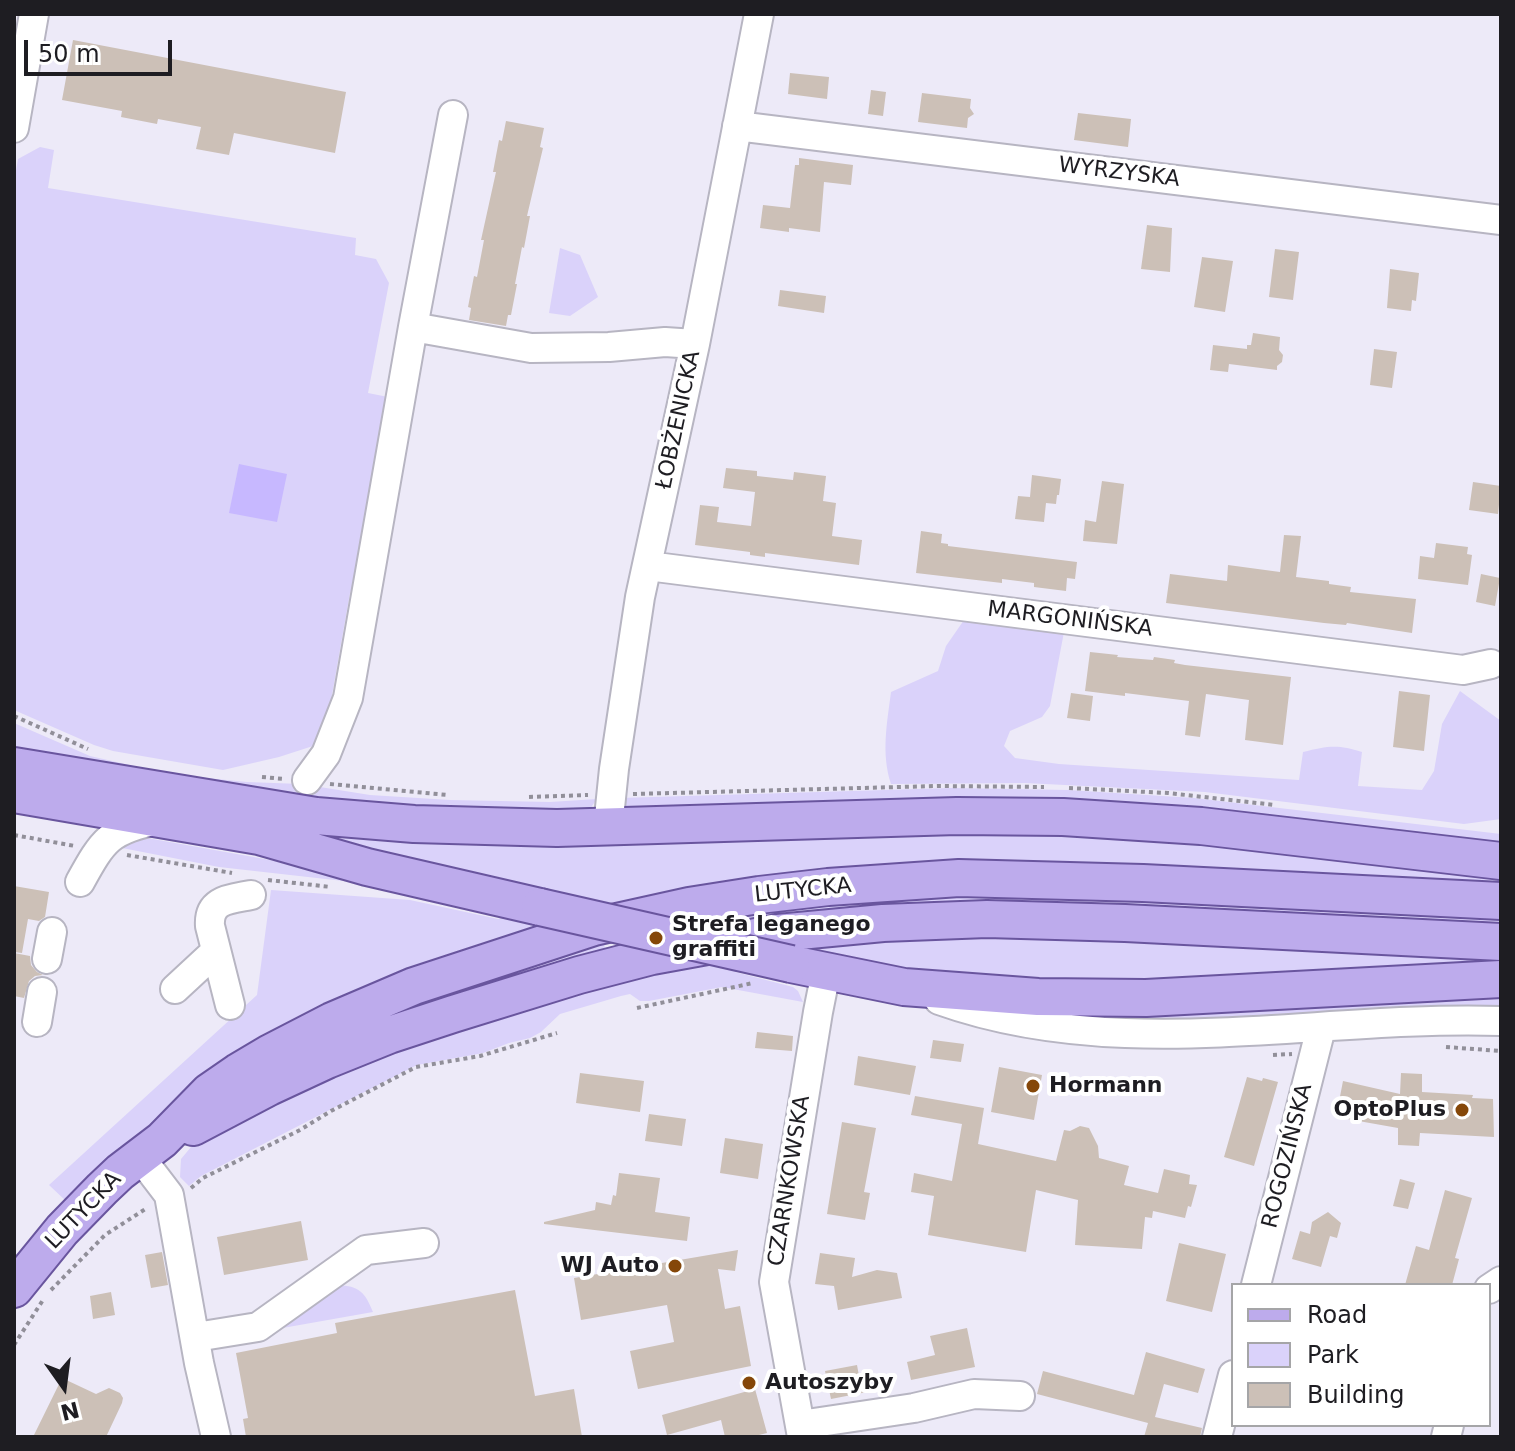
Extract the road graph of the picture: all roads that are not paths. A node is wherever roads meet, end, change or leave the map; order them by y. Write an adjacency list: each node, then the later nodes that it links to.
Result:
1 (34, 14): 3 (street)
2 (759, 14): 5 (street, ŁOBŻENICKA)
3 (16, 98): 6 (street)
4 (453, 115): 8 (street)
5 (737, 126): 7 (street, WYRZYSKA); 9 (street, ŁOBŻENICKA)
6 (14, 128)
7 (1501, 220)
8 (413, 327): 9 (street); 13 (street)
9 (695, 344): 10 (street, ŁOBŻENICKA)
10 (648, 566): 11 (street, MARGONIŃSKA); 16 (street, ŁOBŻENICKA)
11 (1498, 658)
12 (14, 766): 16 (main road)
13 (307, 780)
14 (14, 794): 15 (main road)
15 (163, 819): 18 (street); 23 (main road, bridge)
16 (608, 827): 17 (main road)
17 (1501, 861)
18 (80, 882)
19 (251, 895): 22 (street)
20 (1501, 901): 32 (main road, LUTYCKA)
21 (1501, 942): 32 (main road, LUTYCKA)
22 (216, 951): 26 (street); 28 (street)
23 (826, 972): 25 (main road); 39 (street, CZARNKOWSKA)
24 (1501, 979): 25 (main road)
25 (904, 987): 31 (street)
26 (175, 989)
27 (42, 992): 30 (street)
28 (230, 1005)
29 (1501, 1021): 31 (street)
30 (37, 1022)
31 (1321, 1028): 34 (street, ROGOZIŃSKA)
32 (151, 1148): 35 (main road, LUTYCKA); 36 (street)
33 (424, 1243): 36 (street)
34 (1257, 1283)
35 (14, 1289)
36 (196, 1337): 40 (street)
37 (1231, 1383): 41 (street)
38 (1020, 1396): 39 (street)
39 (801, 1431)
40 (216, 1437)
41 (1217, 1437)

